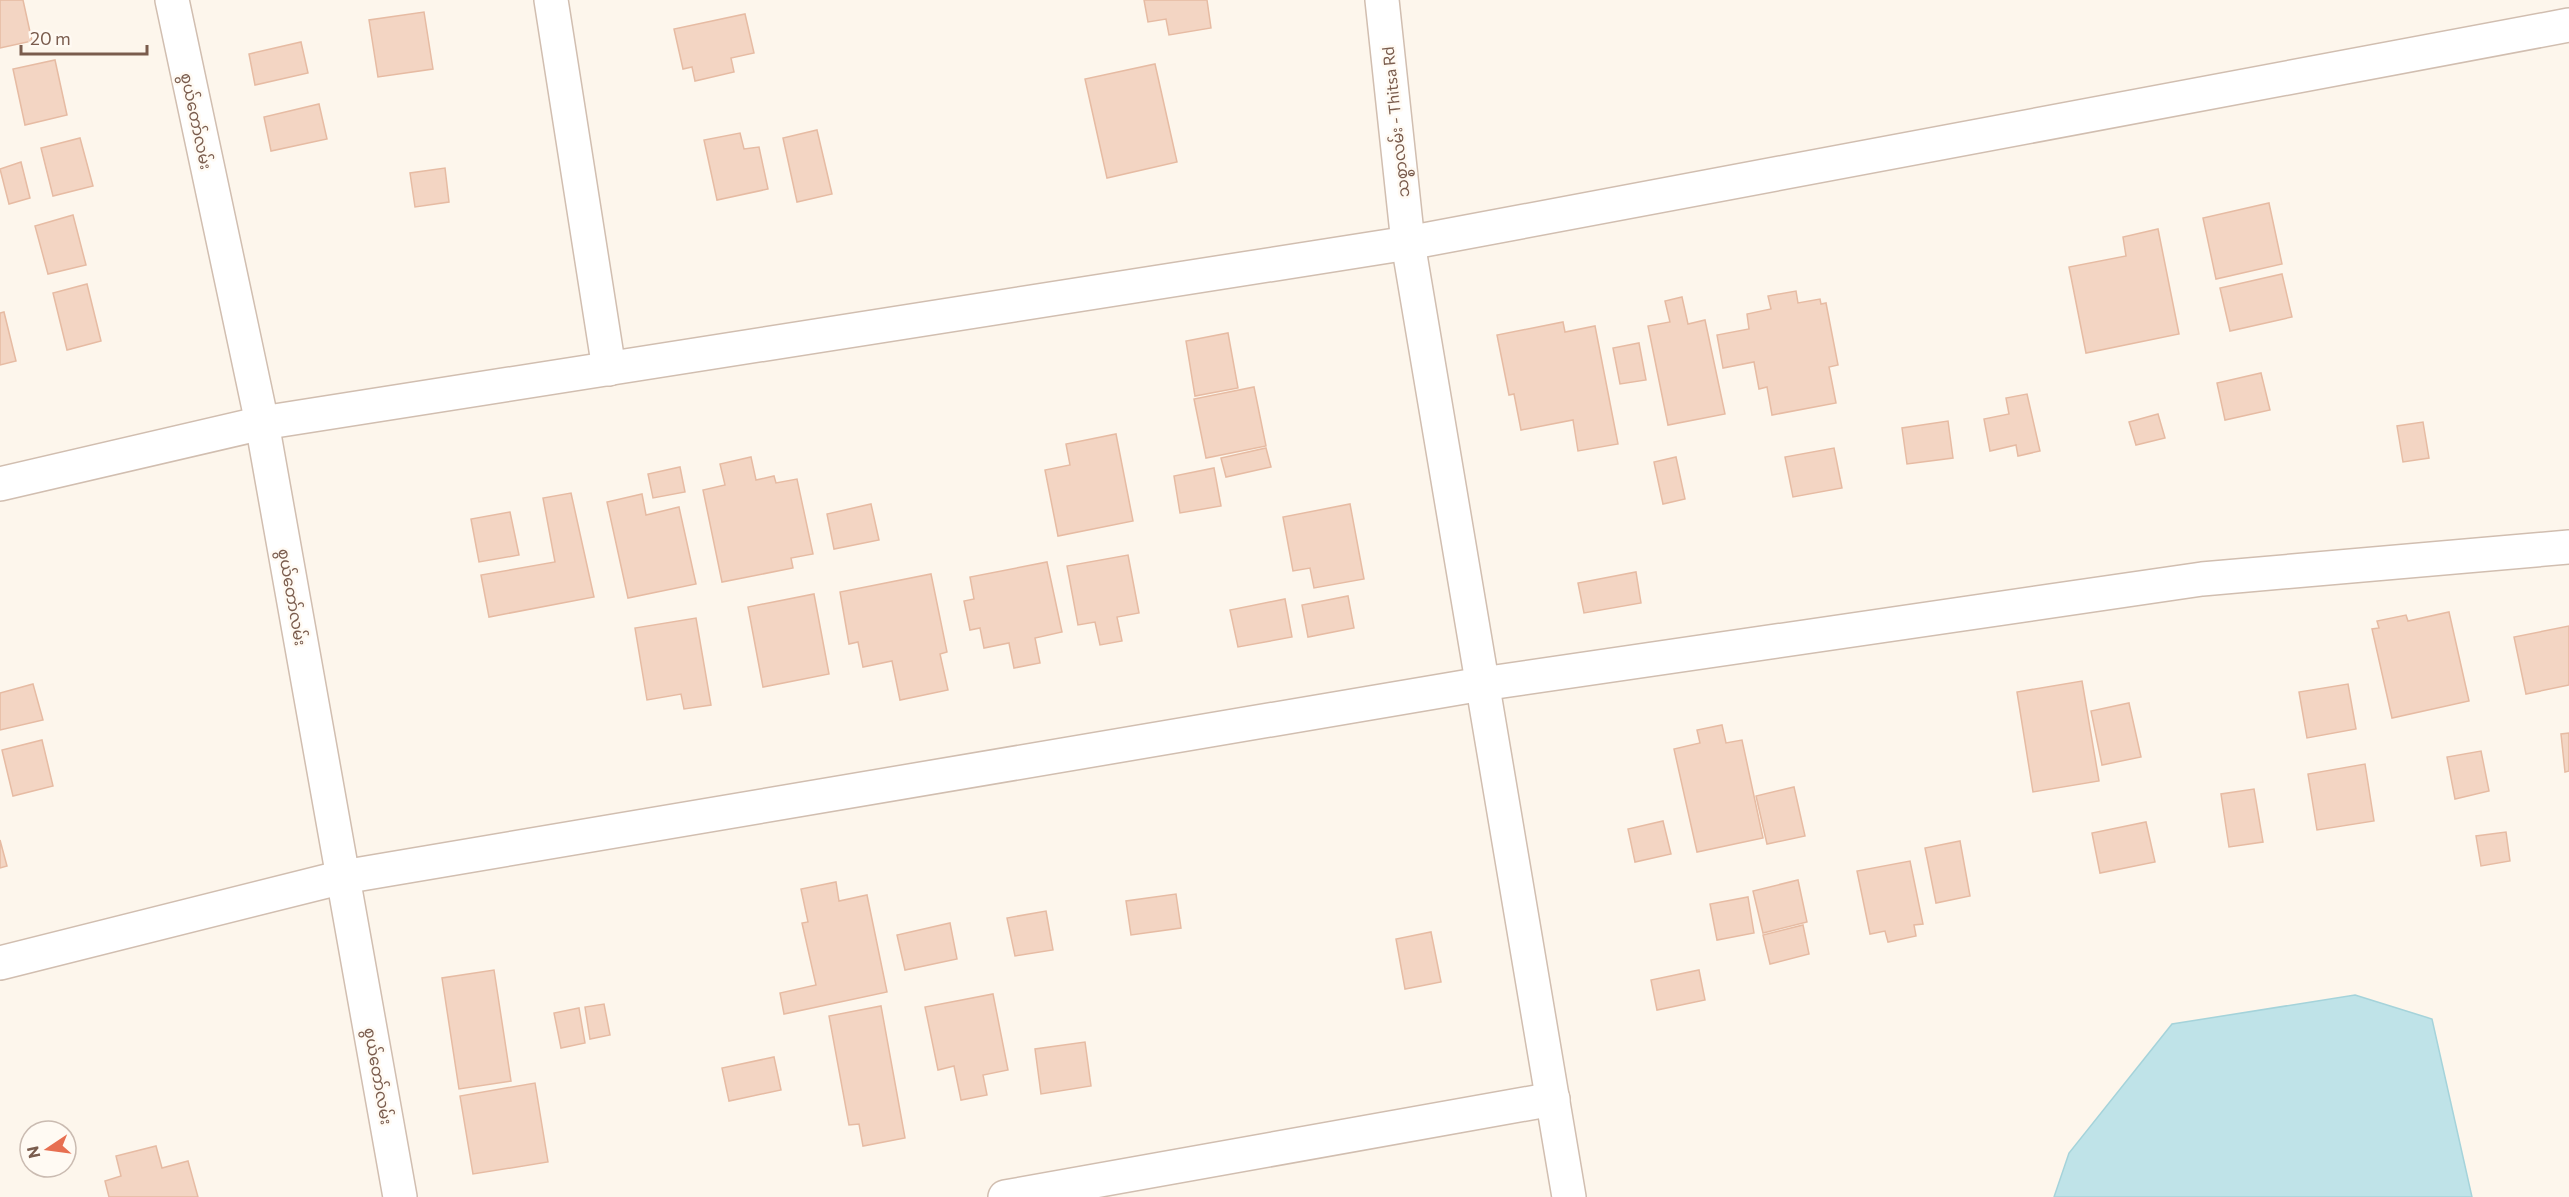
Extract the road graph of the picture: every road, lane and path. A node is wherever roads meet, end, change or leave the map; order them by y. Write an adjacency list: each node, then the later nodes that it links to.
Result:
1 (172, 0): 7 (street, စွယ်တော်လမ်း)
2 (551, 0): 6 (street)
3 (1382, 0): 5 (street, သစ္စာလမ်း - Thitsa Rd)
4 (2569, 24): 5 (street)
5 (1408, 243): 6 (street); 10 (street, သစ္စာလမ်း - Thitsa Rd)
6 (609, 369): 7 (street)
7 (262, 423): 8 (street); 11 (street, စွယ်တော်လမ်း)
8 (0, 484)
9 (2569, 547): 10 (street)
10 (1482, 684): 11 (street); 13 (street, သစ္စာလမ်း - Thitsa Rd)
11 (343, 877): 12 (street); 14 (street, စွယ်တော်လမ်း)
12 (0, 963)
13 (1553, 1099): 15 (street); 16 (street, သစ္စာလမ်း - Thitsa Rd)
14 (400, 1197)
15 (1005, 1197)
16 (1569, 1197)

